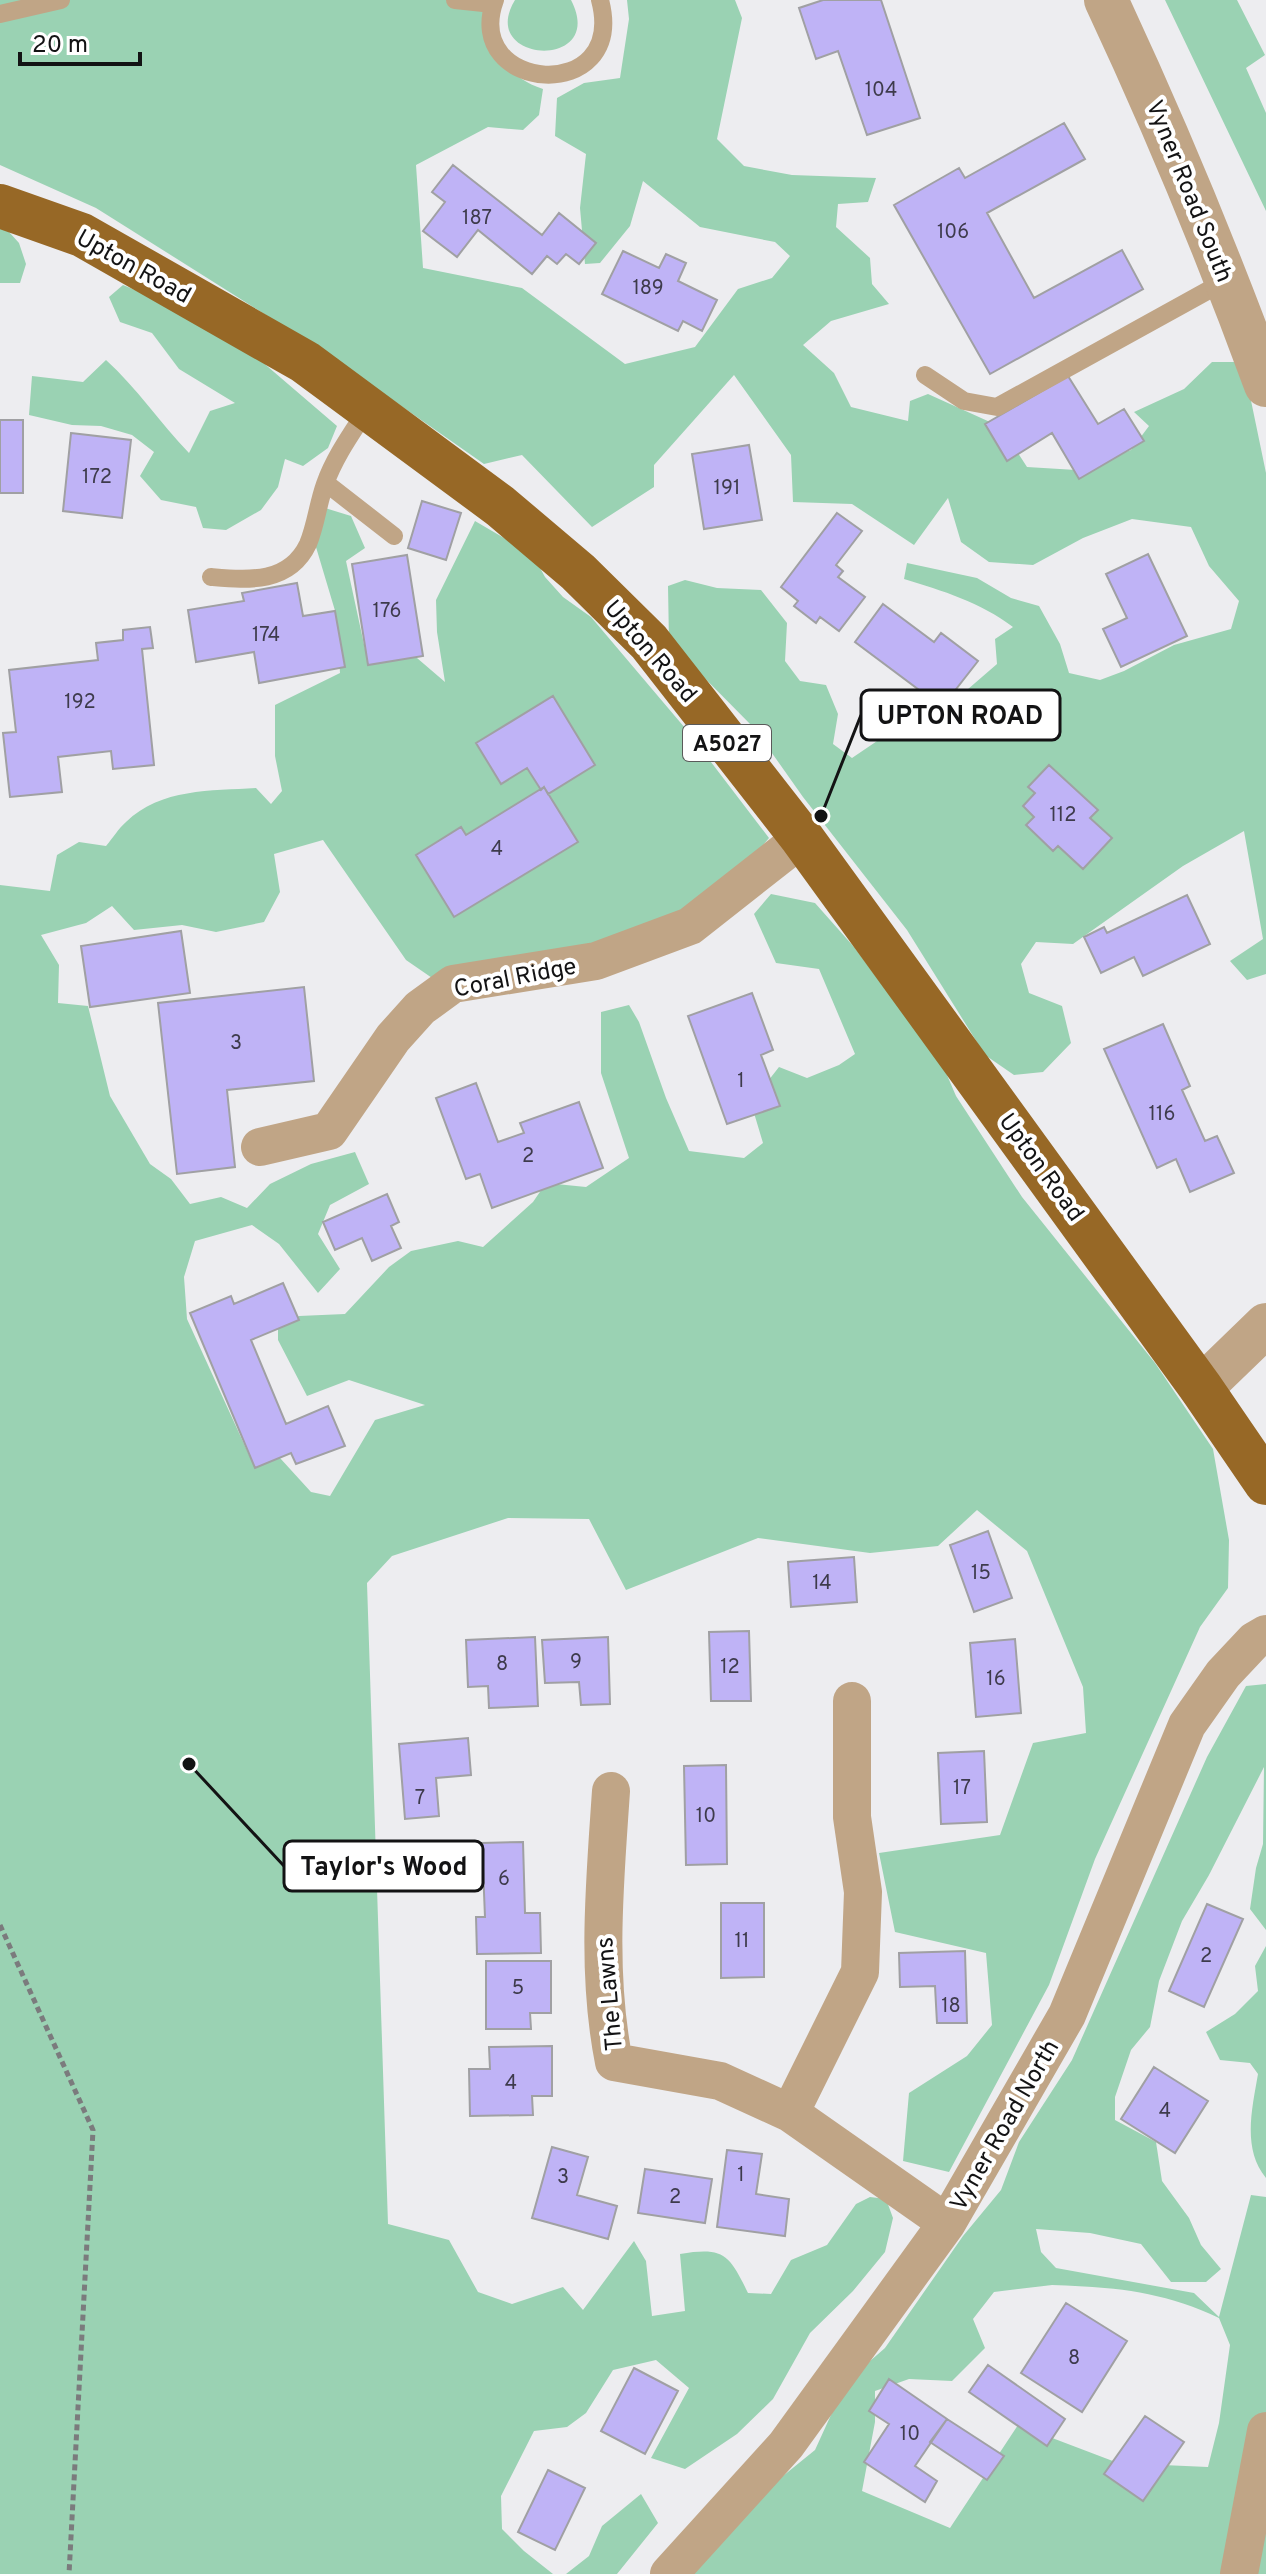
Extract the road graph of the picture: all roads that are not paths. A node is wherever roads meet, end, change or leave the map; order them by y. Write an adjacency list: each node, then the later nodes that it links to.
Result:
1 (61, 0): 6 (lane)
2 (455, 0): 5 (lane)
3 (600, 0): 5 (lane)
4 (1106, 0): 8 (street, Vyner Road South)
5 (494, 2)
6 (0, 14)
7 (0, 206): 11 (main road, Upton Road / A5027)
8 (1227, 280): 9 (lane); 10 (street, Vyner Road South)
9 (925, 375)
10 (1266, 385)
11 (368, 408): 12 (lane); 15 (main road, Upton Road / A5027)
12 (326, 483): 13 (lane); 14 (lane)
13 (394, 536)
14 (211, 577)
15 (802, 838): 16 (street, Coral Ridge); 18 (main road, Upton Road / A5027)
16 (260, 1147)
17 (1266, 1325): 18 (street)
18 (1201, 1388): 19 (main road, Upton Road / A5027)
19 (1266, 1483)
20 (1266, 1634): 24 (street, Vyner Road North)
21 (852, 1701): 23 (street)
22 (611, 1791): 23 (street, The Lawns)
23 (790, 2113): 24 (street, The Lawns)
24 (947, 2223): 26 (street, Vyner Road North)
25 (1266, 2431): 27 (street)
26 (669, 2574)
27 (1239, 2574)

